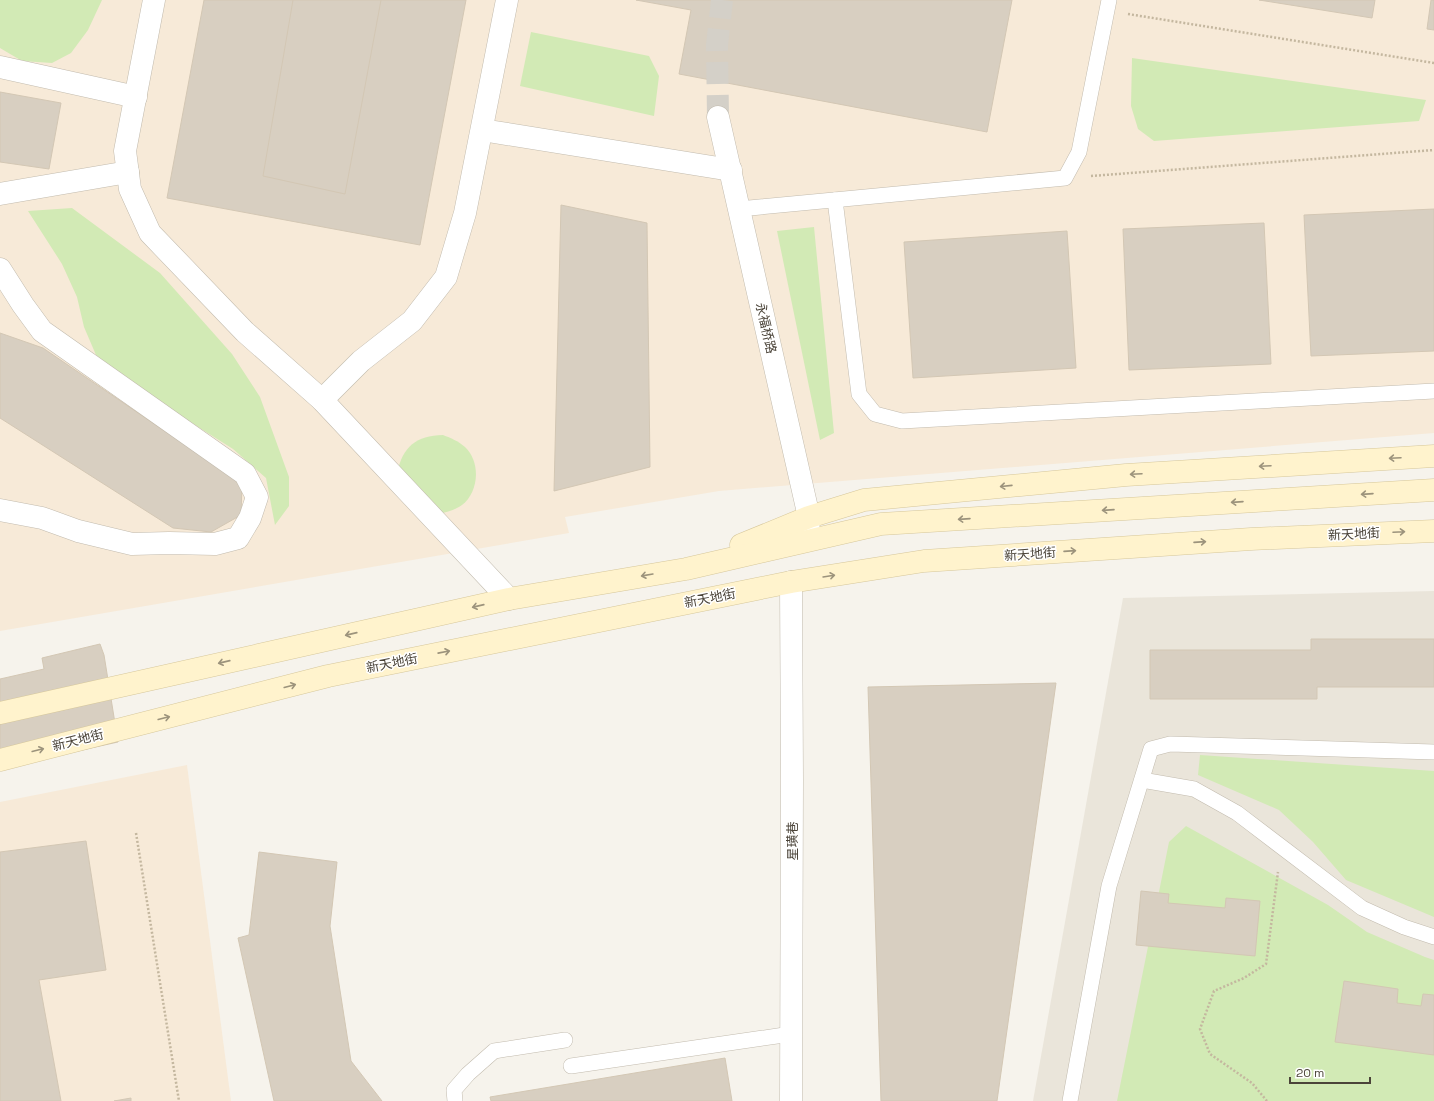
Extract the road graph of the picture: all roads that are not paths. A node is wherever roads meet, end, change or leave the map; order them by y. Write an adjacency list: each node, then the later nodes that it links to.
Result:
1 (154, 0): 5 (street)
2 (507, 0): 7 (street)
3 (1108, 6): 11 (lane)
4 (0, 67): 5 (street)
5 (136, 97): 9 (street)
6 (718, 117): 8 (street, 永福桥路)
7 (482, 130): 8 (street); 15 (street)
8 (731, 170): 12 (street, 永福桥路)
9 (128, 172): 10 (street); 15 (street)
10 (0, 194)
11 (835, 200): 12 (lane); 14 (lane)
12 (739, 209): 19 (street, 永福桥路)
13 (0, 269): 18 (street)
14 (1434, 391)
15 (322, 400): 24 (street)
16 (1434, 456): 19 (main road, one-way to 19)
17 (1434, 490): 21 (main road, one-way to 21)
18 (0, 510)
19 (809, 517): 21 (street, 永福桥路); 22 (main road)
20 (1434, 531): 23 (main road, 新天地街, one-way to 20)
21 (808, 540): 22 (main road)
22 (686, 569): 24 (main road, one-way to 24)
23 (791, 582): 27 (main road, 新天地街, one-way to 23); 30 (street, 星璜巷)
24 (509, 599): 25 (main road, one-way to 25)
25 (0, 712)
26 (1434, 752): 28 (lane)
27 (0, 760)
28 (1142, 780): 29 (lane); 35 (lane)
29 (1434, 937)
30 (791, 1034): 32 (lane); 34 (street, 星璜巷)
31 (565, 1040): 33 (lane)
32 (571, 1066)
33 (455, 1101)
34 (791, 1101)
35 (1070, 1101)

